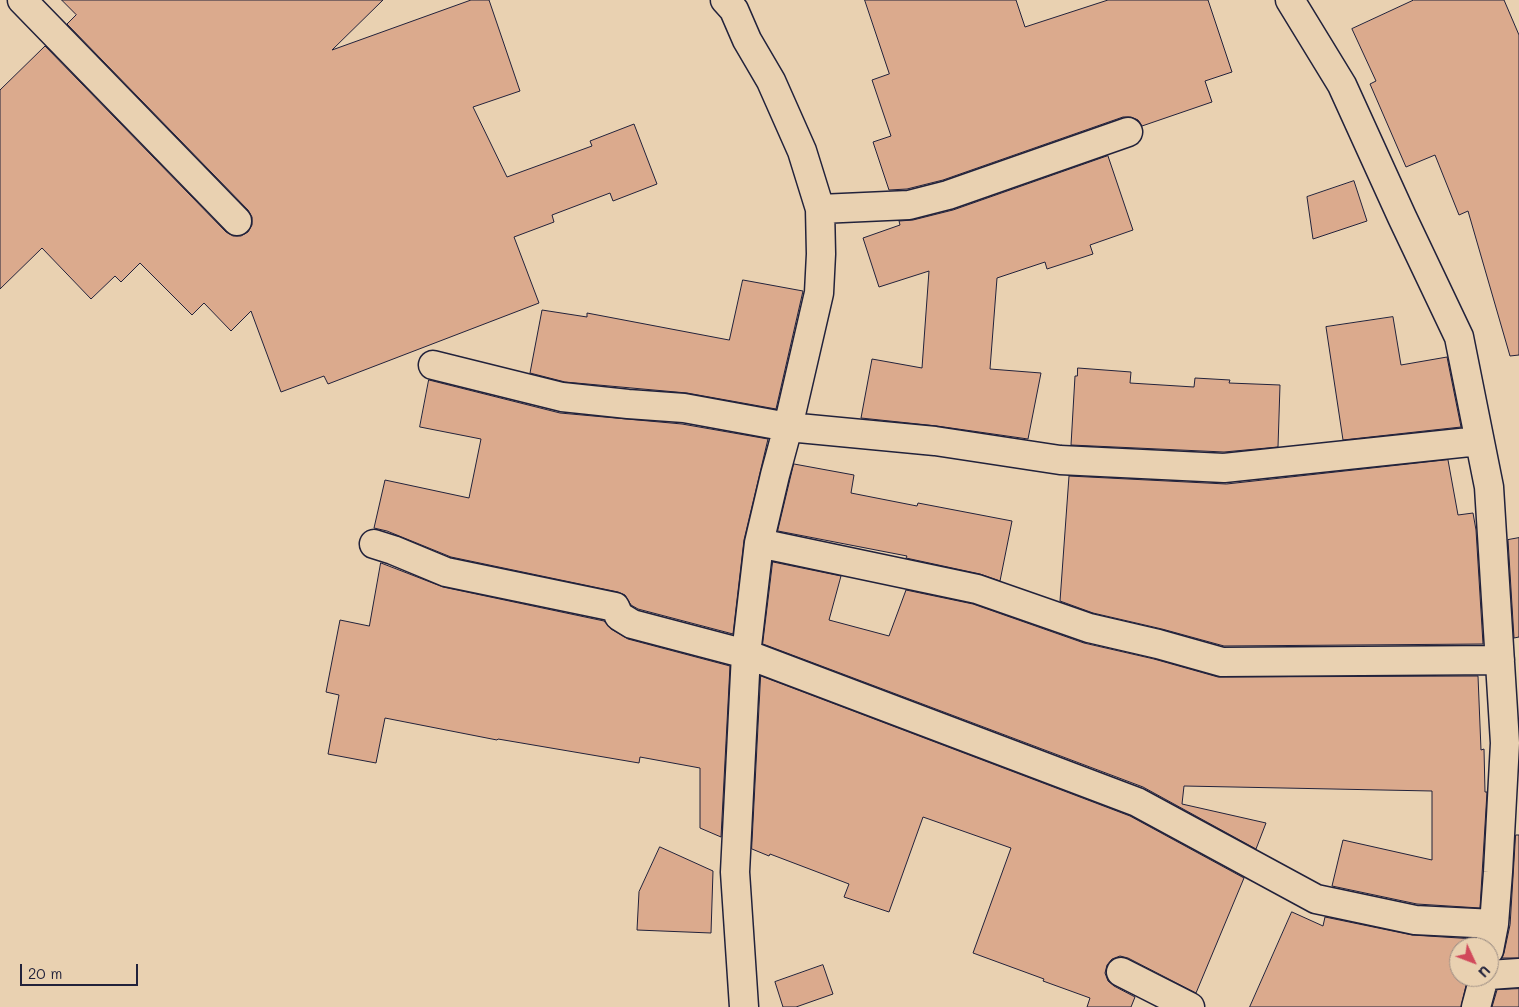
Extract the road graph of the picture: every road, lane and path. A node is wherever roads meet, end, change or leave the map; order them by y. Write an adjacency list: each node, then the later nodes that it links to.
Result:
1 (22, 0): 6 (street)
2 (725, 0): 5 (street)
3 (1290, 0): 9 (street)
4 (1128, 132): 5 (street)
5 (820, 209): 8 (street)
6 (237, 222)
7 (434, 365): 8 (street)
8 (788, 427): 9 (street); 10 (street)
9 (1479, 441): 13 (street)
10 (759, 543): 12 (street); 13 (street)
11 (374, 544): 12 (street)
12 (746, 654): 15 (street); 20 (street)
13 (1500, 660): 14 (street)
14 (1512, 743): 15 (street)
15 (1491, 937)
16 (1121, 972): 21 (street)
17 (1519, 973): 18 (street)
18 (1499, 974)
19 (1481, 987): 22 (street)
20 (744, 1007)
21 (1190, 1007)
22 (1476, 1007)

